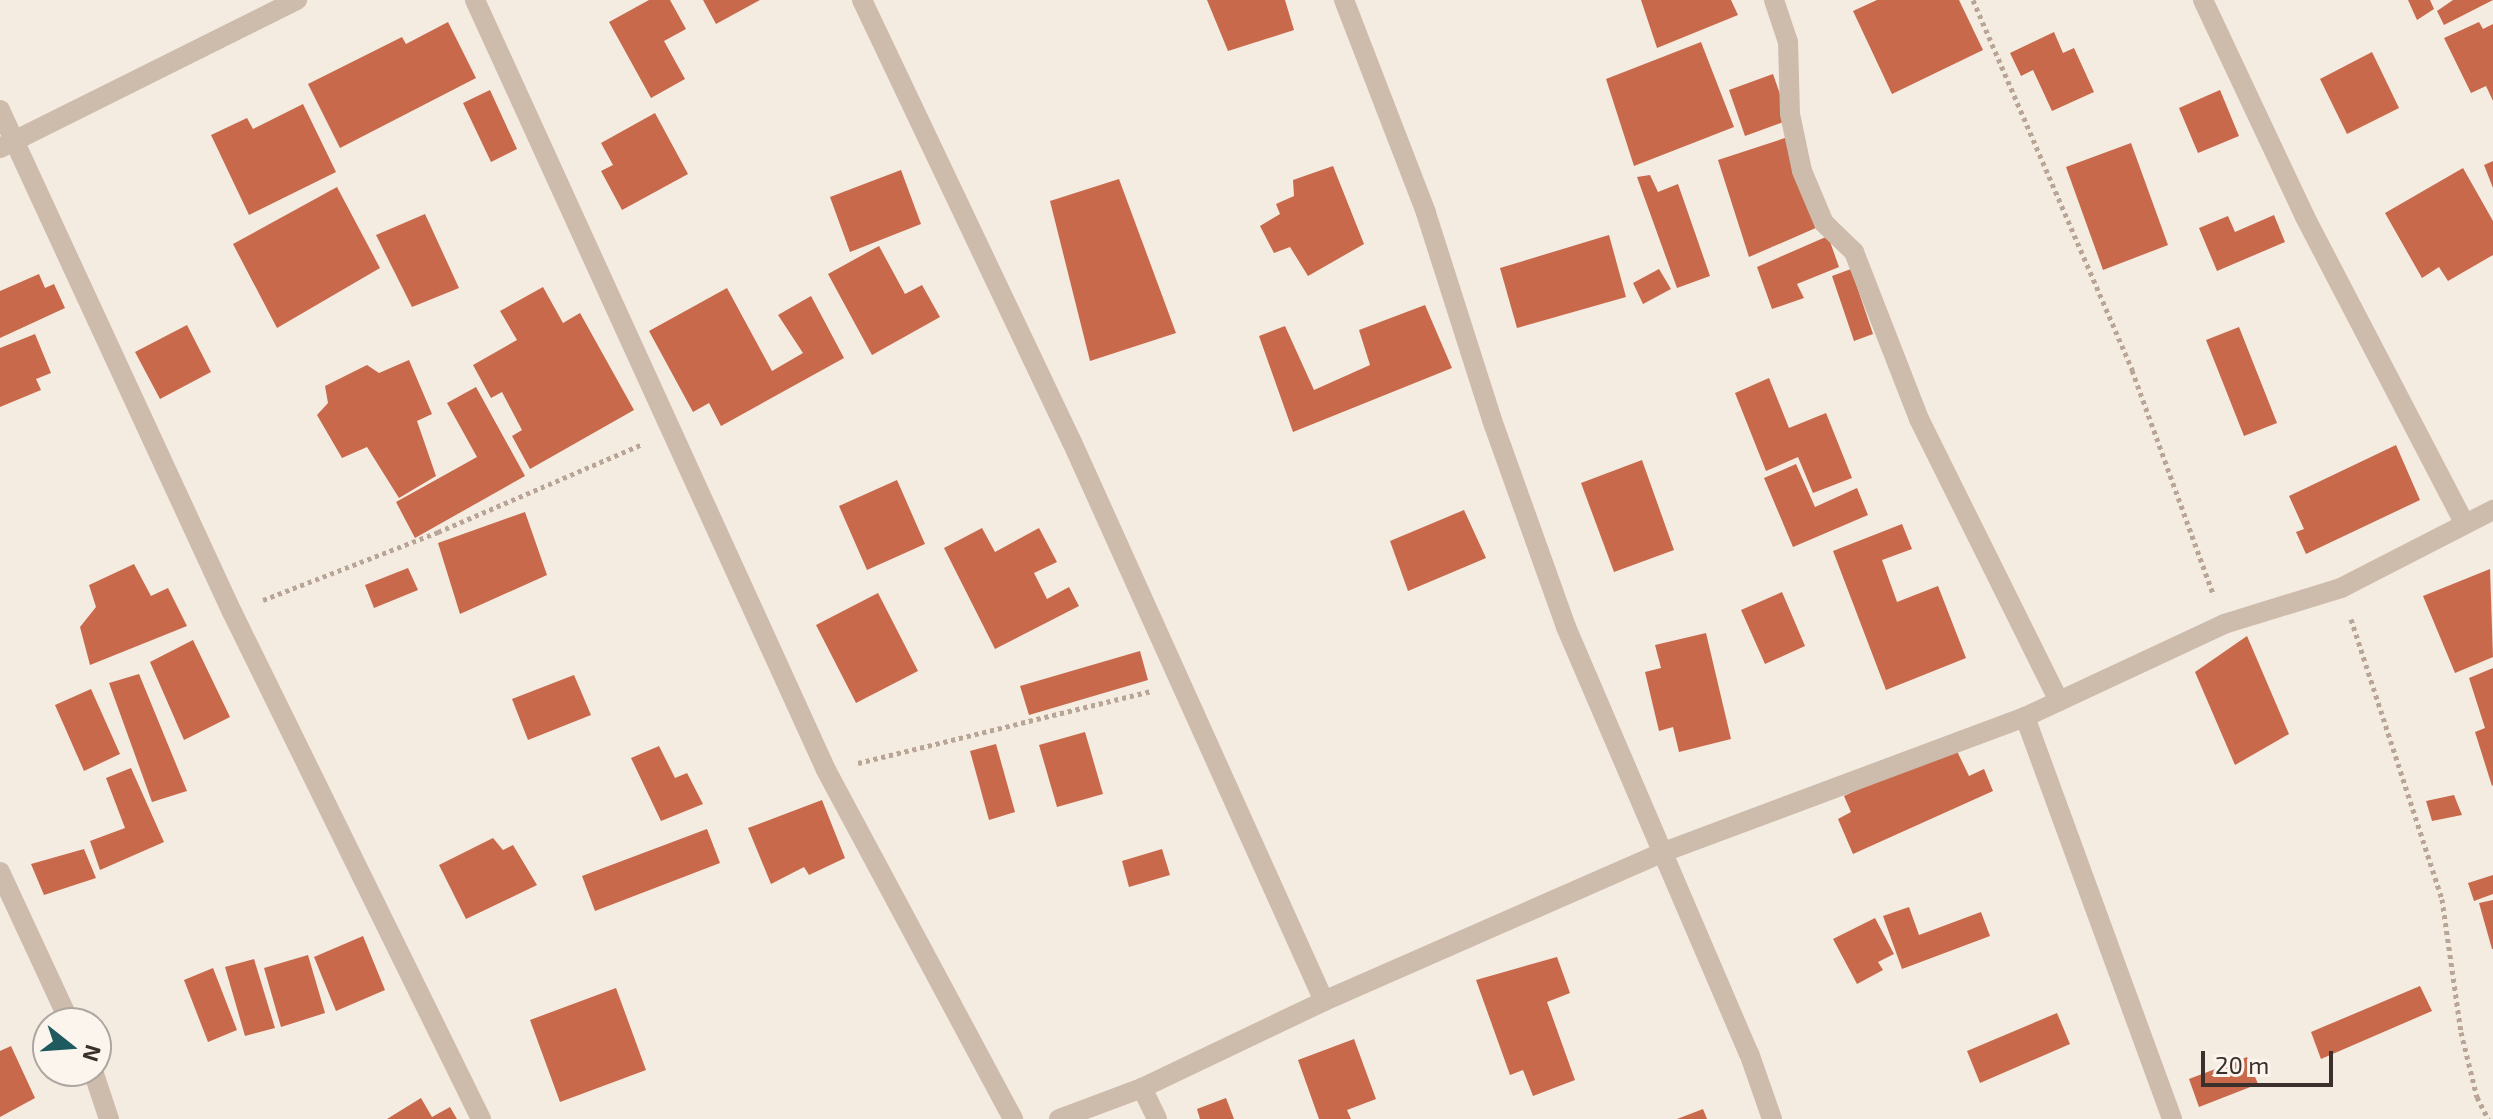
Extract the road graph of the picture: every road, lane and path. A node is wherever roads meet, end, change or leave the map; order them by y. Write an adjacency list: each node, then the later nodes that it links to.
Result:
1 (297, 0): 9 (street)
2 (475, 0): 10 (street)
3 (862, 0): 16 (street)
4 (1344, 0): 20 (street)
5 (1774, 0): 17 (street)
6 (1973, 0): 15 (path)
7 (2203, 0): 12 (street)
8 (0, 110): 9 (street)
9 (8, 145): 14 (street)
10 (672, 431): 14 (path); 19 (street)
11 (2493, 510): 12 (street)
12 (2465, 524): 13 (street)
13 (2341, 588): 15 (street); 33 (path)
14 (232, 612): 27 (street)
15 (2224, 624): 17 (street)
16 (1180, 684): 19 (path); 22 (street)
17 (2059, 701): 18 (street)
18 (2025, 717): 20 (street); 32 (street)
19 (826, 770): 28 (street)
20 (1661, 853): 22 (street); 31 (street)
21 (0, 872): 23 (street)
22 (1324, 1001): 25 (street)
23 (63, 1007)
24 (98, 1087): 26 (street)
25 (1142, 1088): 29 (street); 30 (street)
26 (109, 1119)
27 (481, 1119)
28 (1013, 1119)
29 (1059, 1119)
30 (1157, 1119)
31 (1772, 1119)
32 (2172, 1119)
33 (2488, 1119)

